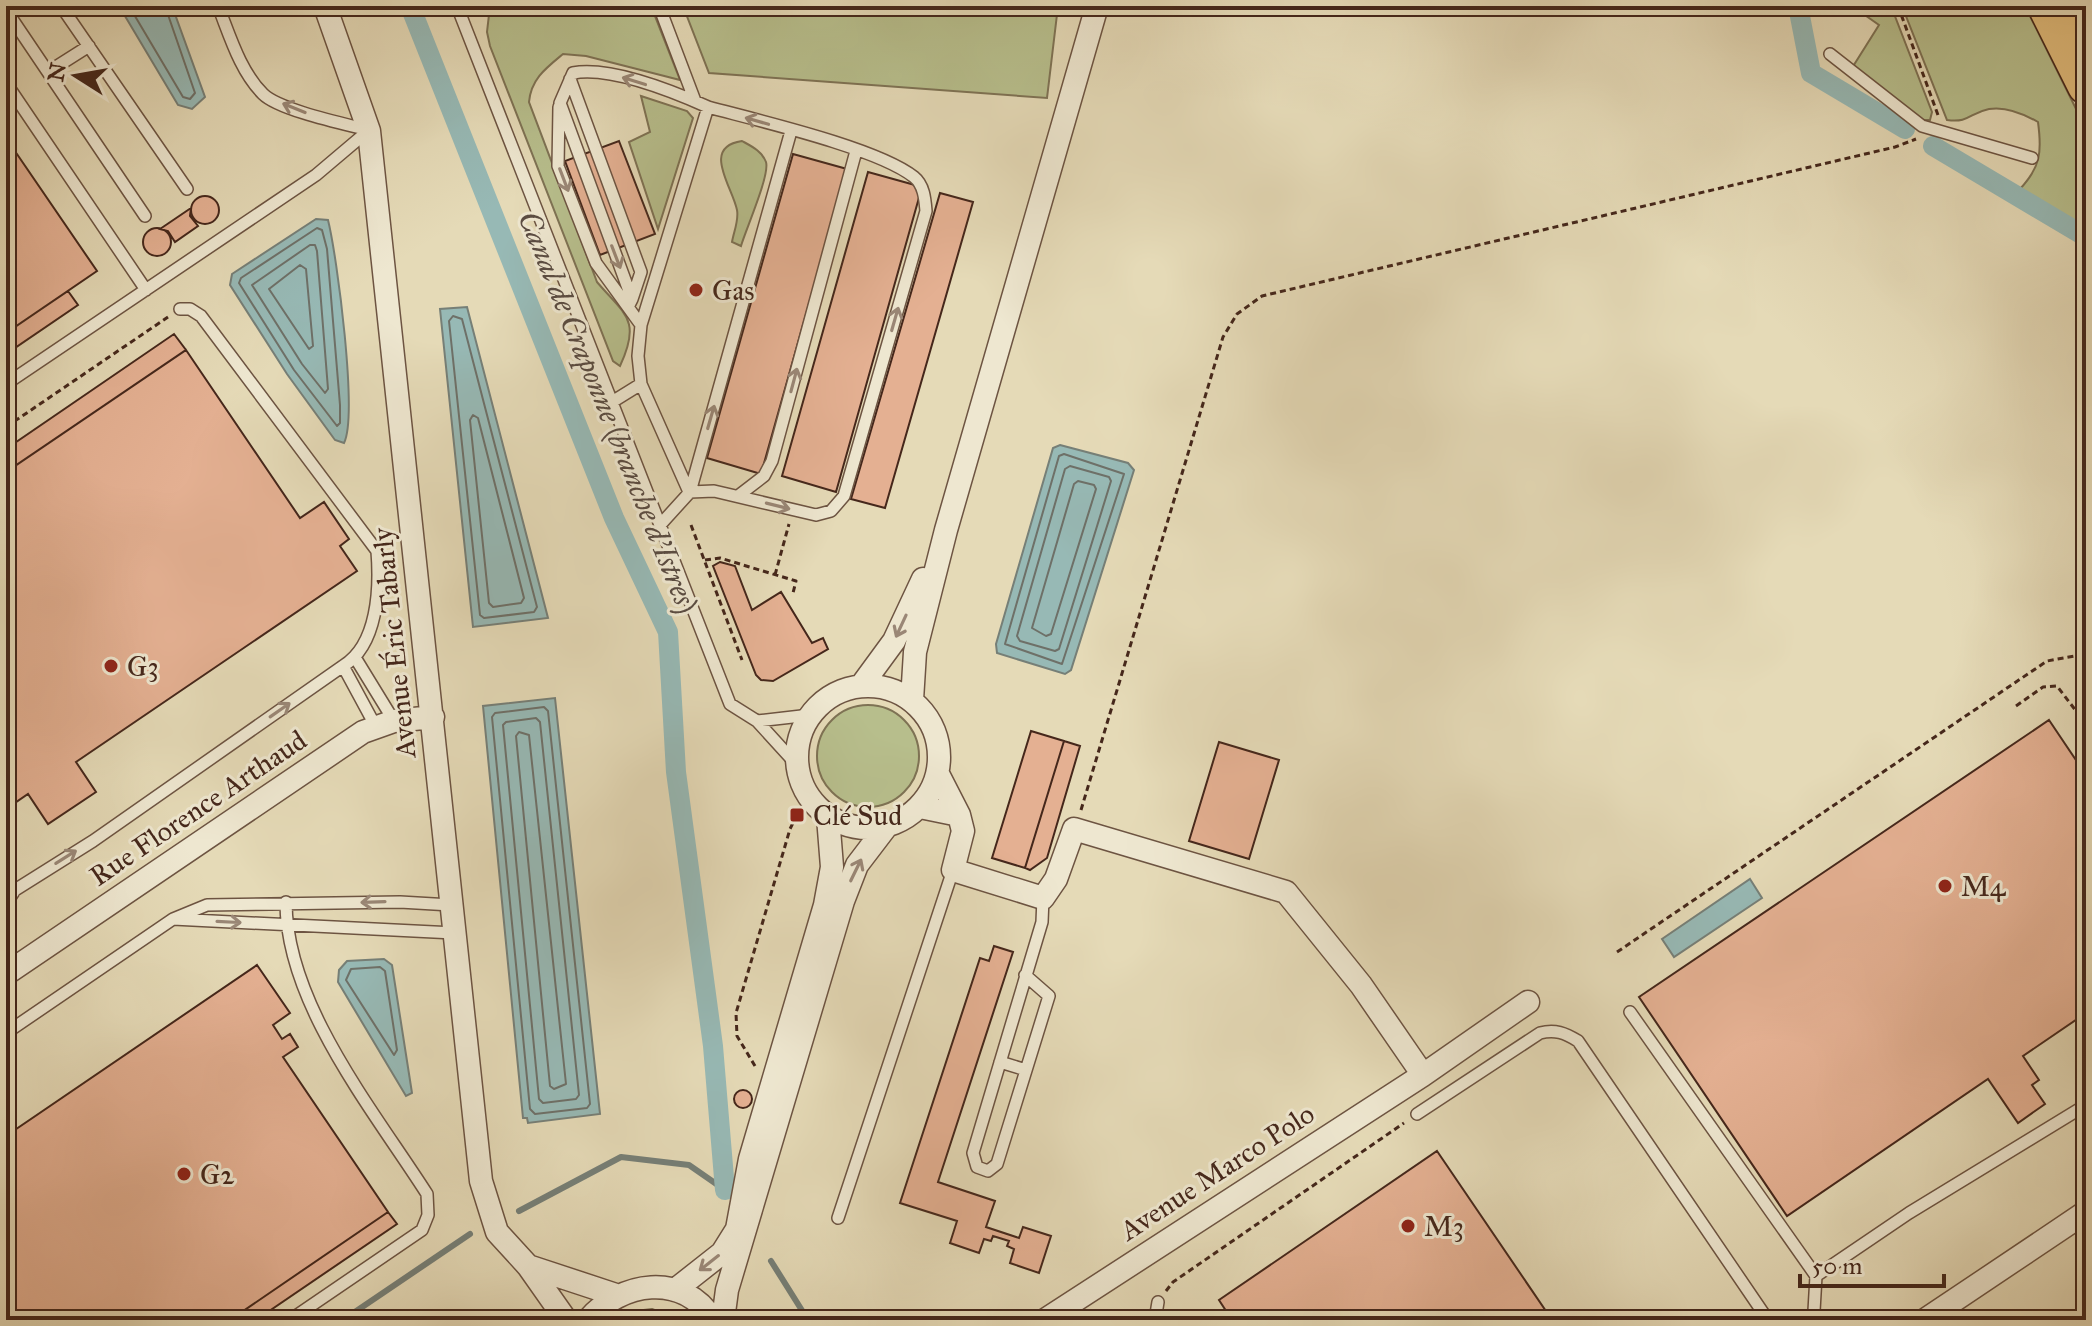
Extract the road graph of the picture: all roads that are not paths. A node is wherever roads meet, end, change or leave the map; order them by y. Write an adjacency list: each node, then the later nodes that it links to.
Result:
1 (61, 6): 13 (lane)
2 (218, 6): 22 (lane, one-way to 2)
3 (325, 6): 22 (street, Avenue Éric Tabarly)
4 (457, 6): 12 (lane)
5 (468, 6): 12 (lane)
6 (659, 6): 19 (lane)
7 (1097, 6): 38 (street)
8 (2046, 6): 18 (highway)
9 (2082, 6): 11 (highway)
10 (6, 10): 15 (lane)
11 (2086, 14)
12 (463, 21): 34 (lane)
13 (89, 46): 15 (lane); 26 (lane)
14 (1830, 54): 25 (lane)
15 (48, 72): 27 (lane)
16 (570, 79): 19 (lane, one-way to 16); 20 (lane); 29 (lane)
17 (6, 83): 28 (lane)
18 (2086, 86)
19 (695, 101): 21 (lane)
20 (560, 103): 29 (lane, one-way to 29); 29 (lane, one-way to 29)
21 (708, 107): 23 (lane, one-way to 21); 31 (lane)
22 (369, 131): 28 (lane); 44 (street, Avenue Éric Tabarly)
23 (791, 131): 24 (lane); 35 (lane, one-way to 23)
24 (856, 151): 36 (lane, one-way to 24); 36 (lane, one-way to 24)
25 (2032, 158)
26 (187, 189)
27 (145, 216)
28 (146, 290): 32 (lane)
29 (630, 302): 31 (lane)
30 (180, 309): 39 (lane)
31 (641, 325): 33 (lane)
32 (6, 384)
33 (641, 384): 34 (lane); 35 (lane)
34 (612, 402): 37 (lane)
35 (690, 492): 36 (lane); 37 (lane)
36 (738, 496)
37 (660, 525): 45 (lane)
38 (946, 530): 41 (street, one-way to 41); 42 (street)
39 (356, 659): 40 (lane); 46 (lane)
40 (343, 666): 46 (lane); 56 (lane, one-way to 40)
41 (861, 686): 42 (street); 43 (street)
42 (912, 700): 48 (street)
43 (810, 715): 45 (lane); 47 (street)
44 (433, 717): 46 (street, Rue Florence Arthaud); 57 (street, Avenue Éric Tabarly)
45 (757, 721): 47 (lane)
46 (385, 724): 61 (street, Rue Florence Arthaud)
47 (797, 765): 51 (street)
48 (938, 774): 49 (street); 50 (street)
49 (920, 807): 50 (street); 52 (street)
50 (959, 815): 53 (street)
51 (828, 817): 52 (street); 75 (street, one-way to 75)
52 (886, 827): 83 (street, one-way to 52)
53 (953, 870): 54 (street); 72 (lane)
54 (1043, 898): 62 (lane); 68 (street)
55 (286, 902): 57 (lane, one-way to 55); 58 (lane); 59 (lane)
56 (6, 904)
57 (451, 905): 60 (street, Avenue Éric Tabarly)
58 (173, 919): 59 (lane, one-way to 59); 65 (lane)
59 (286, 925): 60 (lane); 79 (lane)
60 (454, 933): 73 (street, Avenue Éric Tabarly)
61 (8, 969)
62 (1025, 975): 66 (lane); 67 (lane)
63 (1528, 1002): 68 (street, Avenue Marco Polo)
64 (1630, 1012): 74 (lane)
65 (6, 1033)
66 (1000, 1062): 67 (lane); 67 (lane)
67 (1026, 1070)
68 (1423, 1075): 84 (street, Avenue Marco Polo)
69 (2086, 1105): 74 (lane)
70 (1417, 1114): 86 (lane)
71 (2086, 1212): 88 (street)
72 (838, 1218)
73 (528, 1266): 76 (street, Avenue Éric Tabarly); 80 (street, Avenue Éric Tabarly)
74 (1816, 1276): 87 (lane)
75 (675, 1290): 76 (street); 82 (street)
76 (616, 1295): 81 (street)
77 (1158, 1302): 85 (lane)
78 (2086, 1314): 89 (lane)
79 (290, 1320)
80 (566, 1320)
81 (588, 1320)
82 (713, 1320)
83 (723, 1320)
84 (1045, 1320)
85 (1155, 1320)
86 (1768, 1320)
87 (1820, 1320)
88 (1925, 1320)
89 (2077, 1320)

